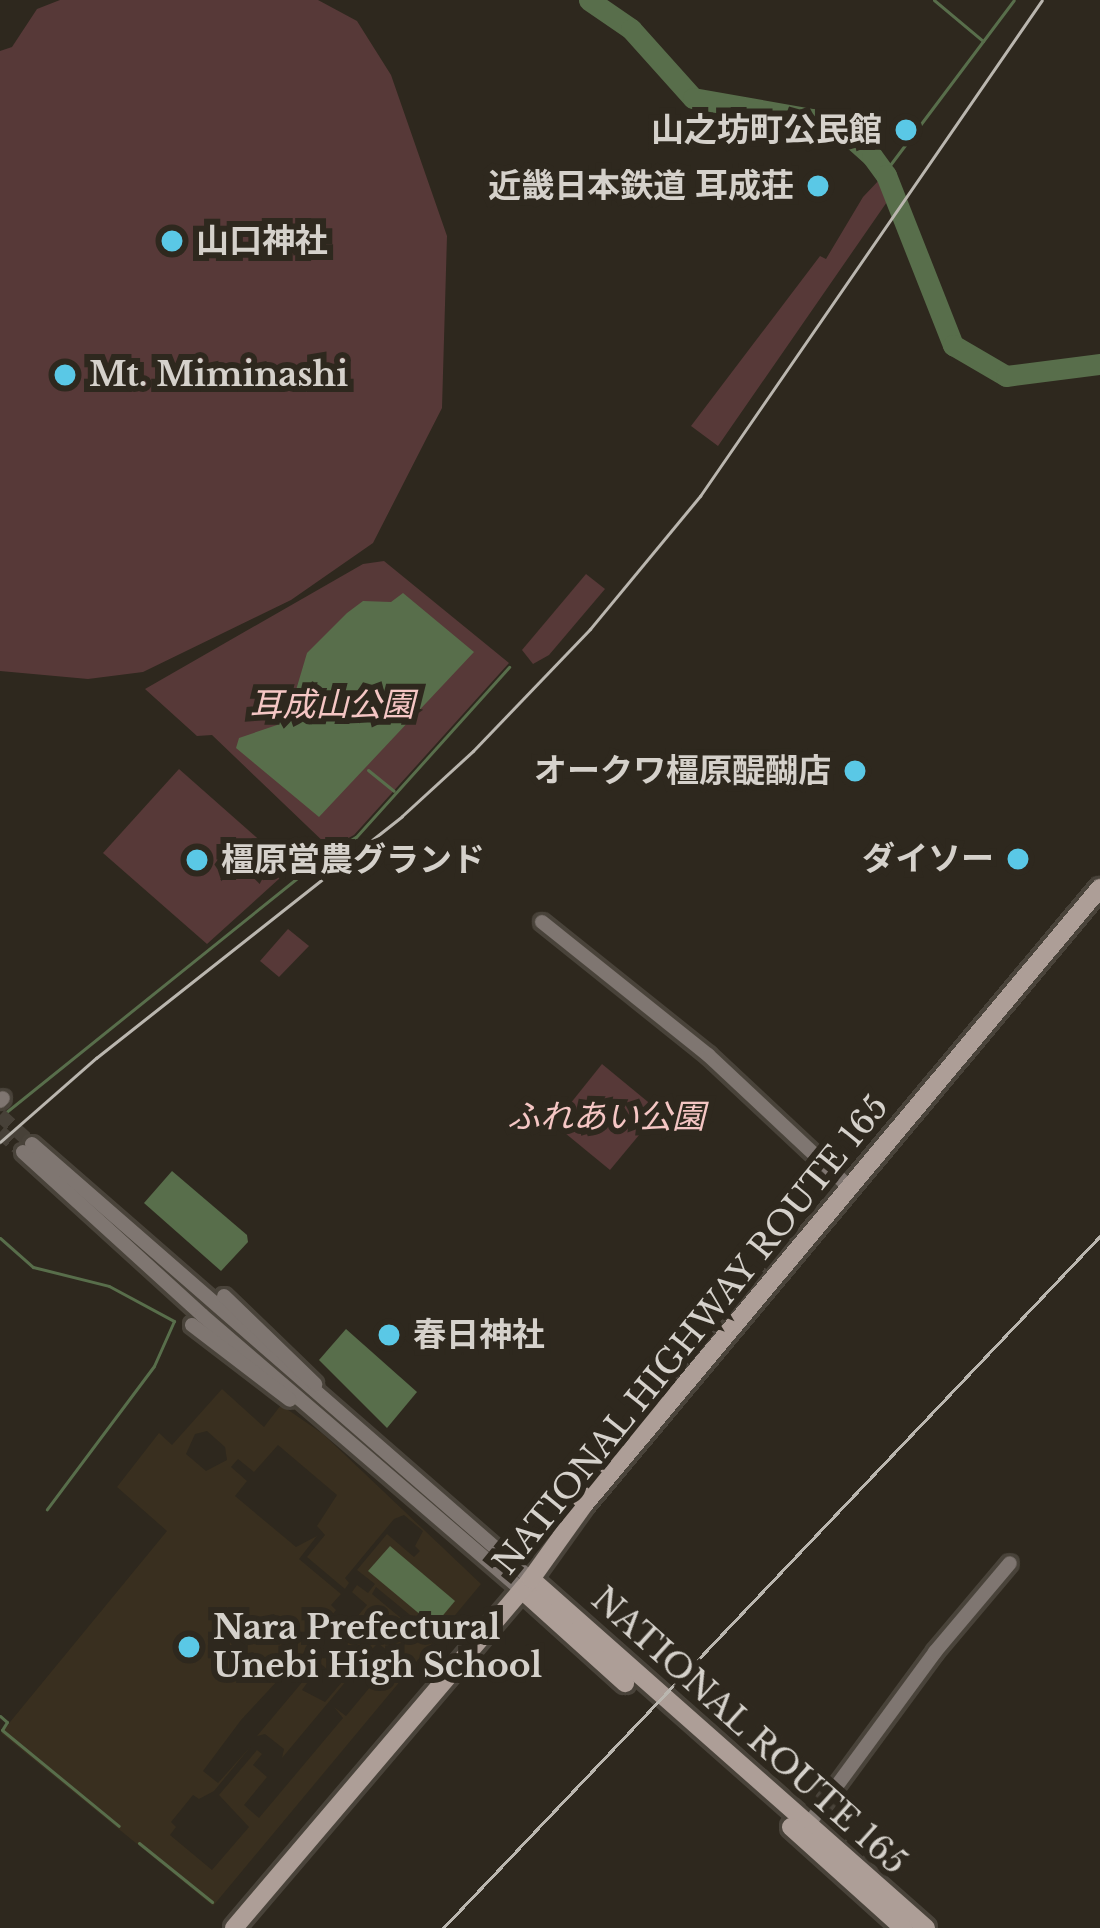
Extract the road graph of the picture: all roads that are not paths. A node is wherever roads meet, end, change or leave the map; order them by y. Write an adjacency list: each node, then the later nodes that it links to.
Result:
1 (1100, 888): 3 (highway, NATIONAL HIGHWAY ROUTE 165)
2 (542, 922): 3 (street)
3 (849, 1187): 9 (highway, NATIONAL HIGHWAY ROUTE 165)
4 (224, 1296): 7 (street)
5 (192, 1324): 6 (street)
6 (330, 1425): 7 (street); 9 (street)
7 (351, 1425): 9 (street)
8 (1010, 1563): 10 (street)
9 (527, 1585): 10 (highway, NATIONAL ROUTE 165); 12 (highway, NATIONAL HIGHWAY ROUTE 165); 13 (highway, NATIONAL ROUTE 165)
10 (811, 1821): 14 (highway, NATIONAL ROUTE 165); 15 (highway)
11 (793, 1844): 13 (highway)
12 (234, 1928)
13 (900, 1928)
14 (926, 1928)
15 (935, 1928)

